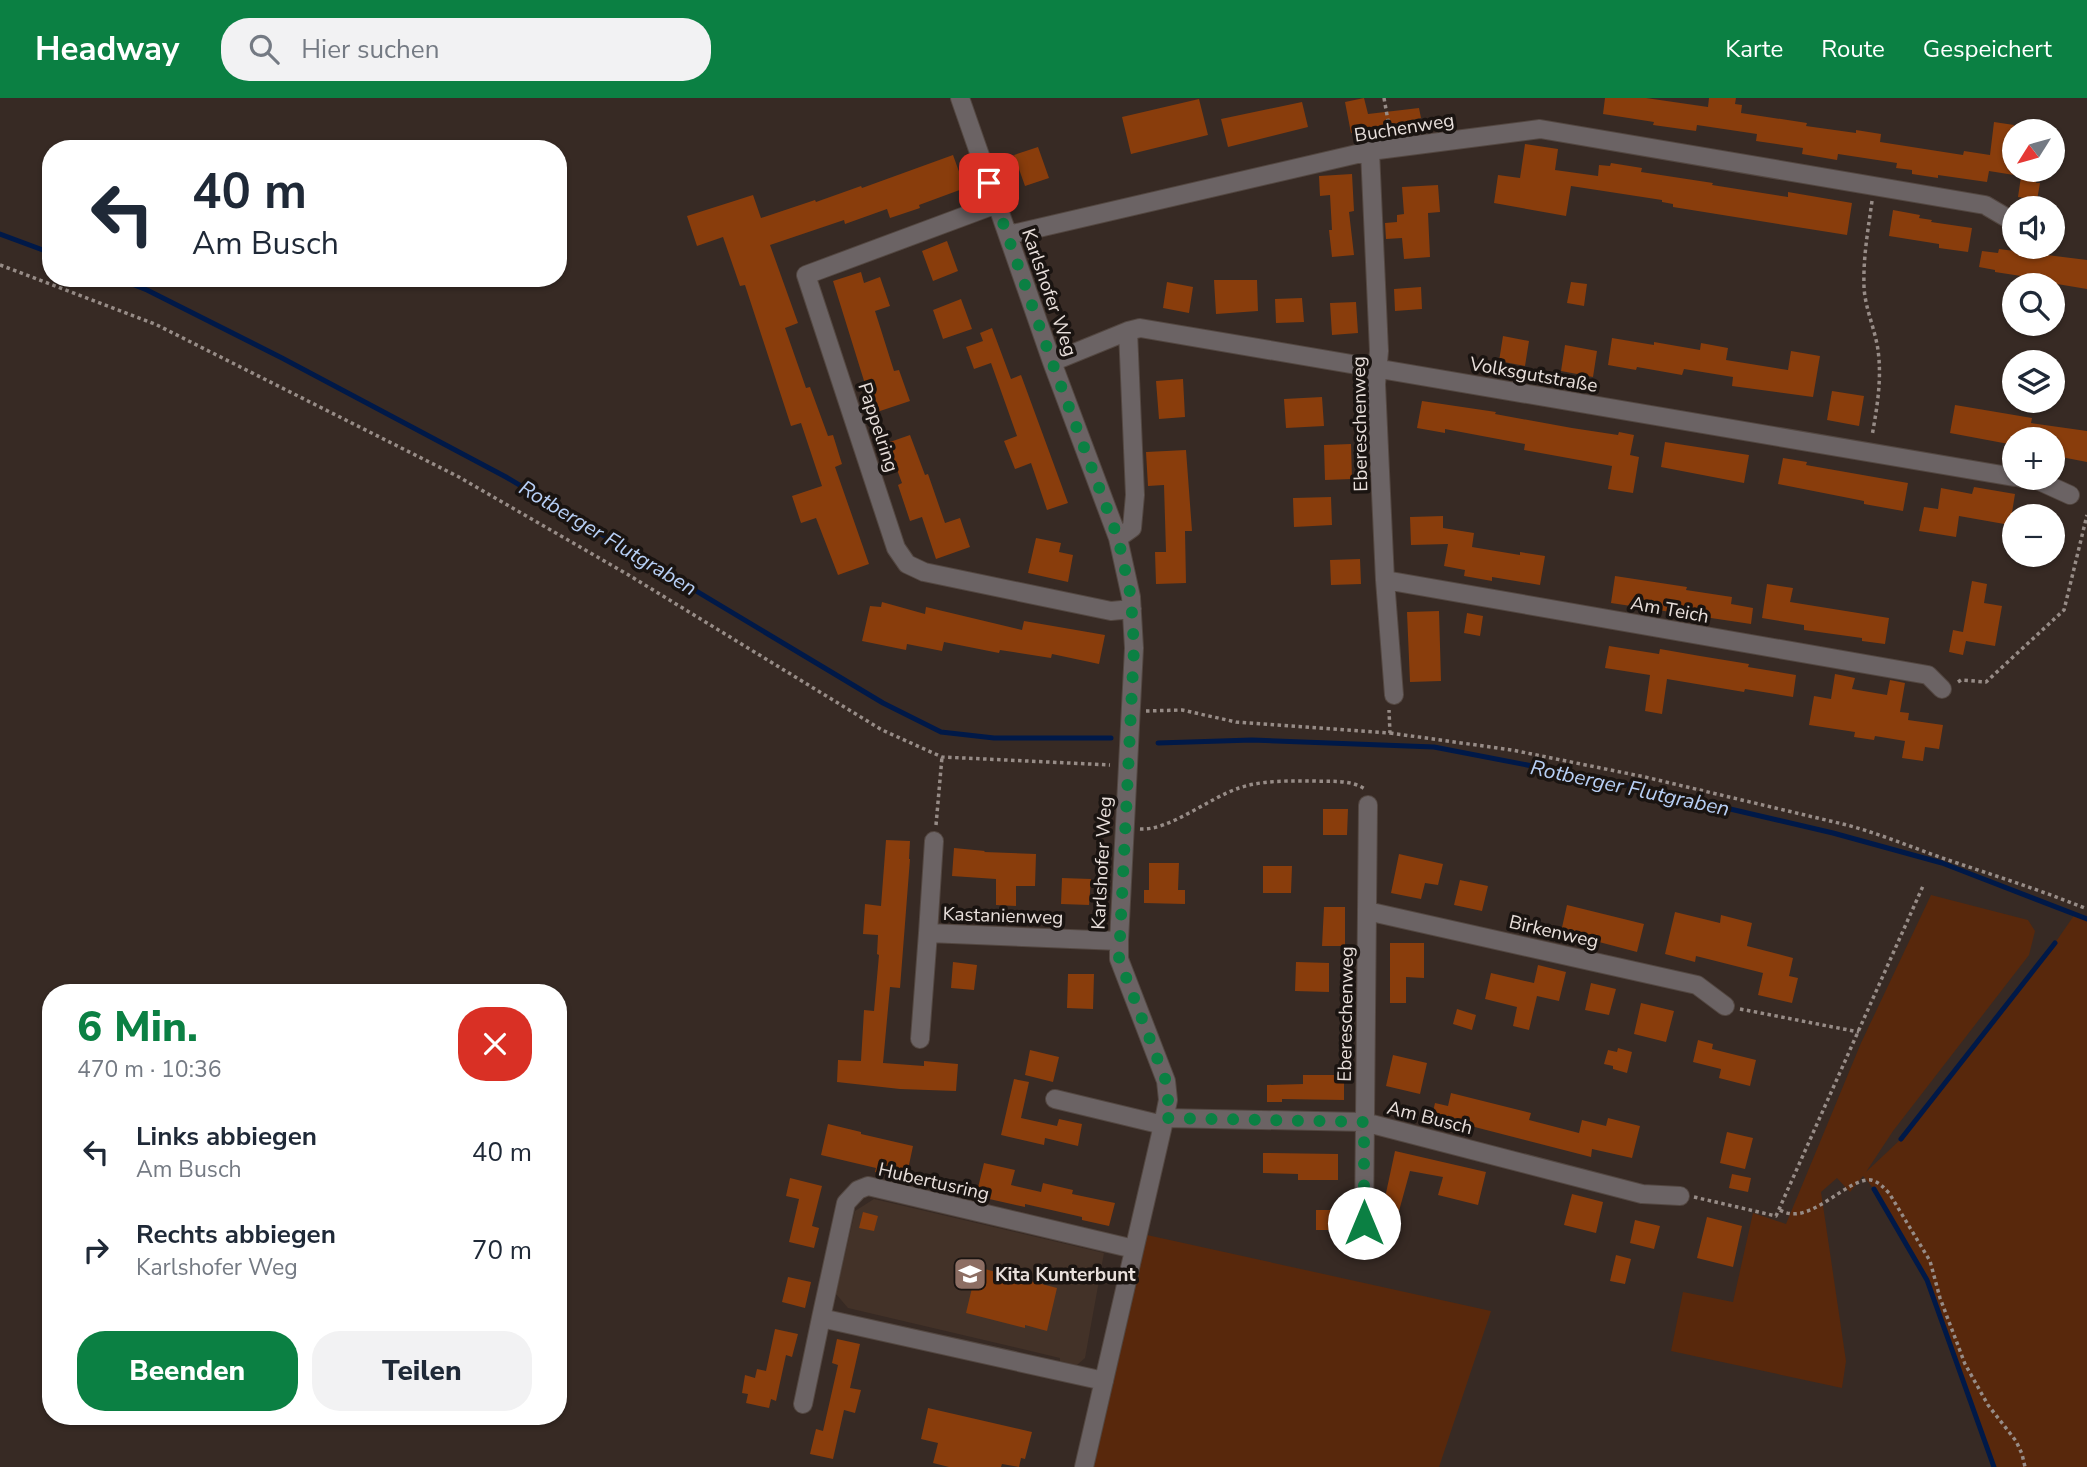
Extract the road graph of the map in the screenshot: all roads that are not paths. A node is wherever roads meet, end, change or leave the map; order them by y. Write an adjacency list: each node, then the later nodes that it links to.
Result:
1 (960, 98): 3 (street, Karlshofer Weg)
2 (1370, 151): 4 (street, Buchenweg); 5 (street, Buchenweg); 8 (street, Ebereschenweg)
3 (997, 204): 5 (street, Karlshofer Weg); 14 (street, Pappelring)
4 (2002, 215)
5 (1008, 235): 7 (street, Karlshofer Weg)
6 (1128, 331): 7 (street, Volksgutstraße); 8 (street, Volksgutstraße); 12 (street)
7 (1052, 362): 12 (street, Karlshofer Weg)
8 (1377, 369): 9 (street, Volksgutstraße); 13 (street, Ebereschenweg)
9 (2002, 475)
10 (2059, 490): 11 (street)
11 (2070, 495)
12 (1118, 538): 14 (street, Karlshofer Weg)
13 (1385, 580): 15 (street, Am Teich); 16 (street, Ebereschenweg)
14 (1132, 610): 21 (street, Karlshofer Weg)
15 (1942, 689)
16 (1394, 695)
17 (1368, 805): 19 (street, Ebereschenweg)
18 (934, 841): 20 (street, Kastanienweg)
19 (1367, 911): 22 (street, Birkenweg); 26 (street, Ebereschenweg)
20 (928, 933): 21 (street, Kastanienweg); 23 (street, Kastanienweg)
21 (1119, 941): 25 (street, Karlshofer Weg)
22 (1725, 1006)
23 (920, 1039)
24 (1055, 1099): 25 (street, Am Busch)
25 (1164, 1122): 26 (street, Am Busch); 29 (street, Karlshofer Weg)
26 (1364, 1122): 27 (street, Am Busch); 28 (street, Ebereschenweg)
27 (1680, 1196)
28 (1364, 1223)
29 (1134, 1249): 30 (street, Hubertusring); 31 (street, Karlshofer Weg)
30 (821, 1318): 31 (street); 32 (street, Hubertusring)
31 (1104, 1381): 33 (street, Karlshofer Weg)
32 (803, 1404)
33 (1084, 1467)

